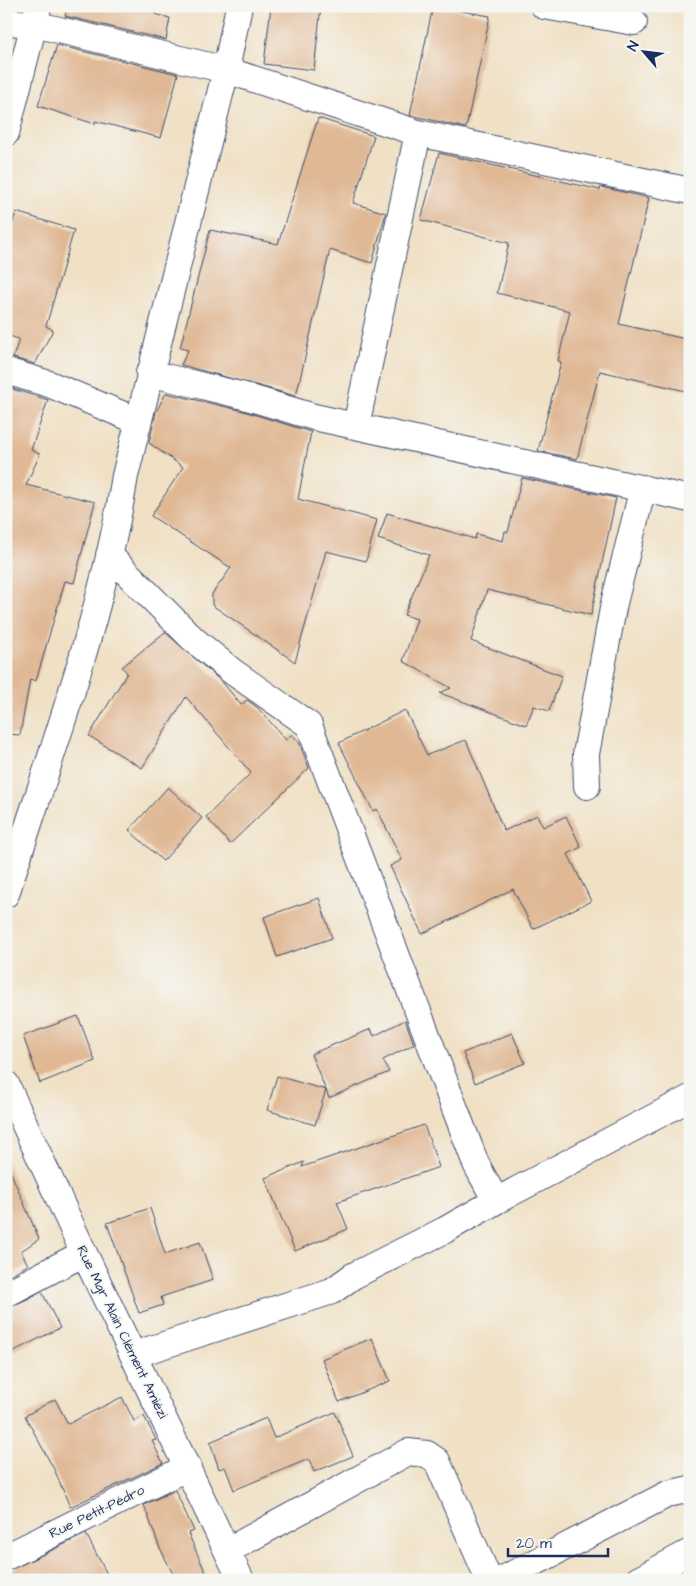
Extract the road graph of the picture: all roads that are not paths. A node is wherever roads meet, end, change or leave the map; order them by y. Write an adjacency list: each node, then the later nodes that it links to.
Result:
1 (239, 6): 6 (street)
2 (544, 6): 5 (street)
3 (36, 15): 4 (street); 6 (street); 7 (street)
4 (6, 22)
5 (634, 22)
6 (226, 70): 8 (street); 11 (street)
7 (6, 133)
8 (418, 134): 9 (street); 13 (street)
9 (690, 191)
10 (6, 371): 12 (street)
11 (149, 373): 12 (street); 13 (street)
12 (138, 421): 16 (street)
13 (356, 426): 14 (street)
14 (643, 488): 15 (street); 17 (street)
15 (690, 499)
16 (109, 555): 18 (street); 21 (street)
17 (587, 786)
18 (6, 894)
19 (6, 1084): 22 (street, Rue Mgr Alain Clément Amiézi)
20 (690, 1098): 21 (street)
21 (496, 1201): 24 (street)
22 (84, 1253): 23 (street); 24 (street, Rue Mgr Alain Clément Amiézi)
23 (6, 1294)
24 (133, 1355): 25 (street, Rue Mgr Alain Clément Amiézi)
25 (188, 1467): 27 (street, Rue Mgr Alain Clément Amiézi); 29 (street, Rue Petit-Pédro)
26 (690, 1489): 32 (street)
27 (227, 1551): 30 (street, Rue Mgr Alain Clément Amiézi); 31 (street)
28 (690, 1552): 33 (street)
29 (6, 1557)
30 (241, 1580)
31 (489, 1580)
32 (501, 1580)
33 (638, 1580)

